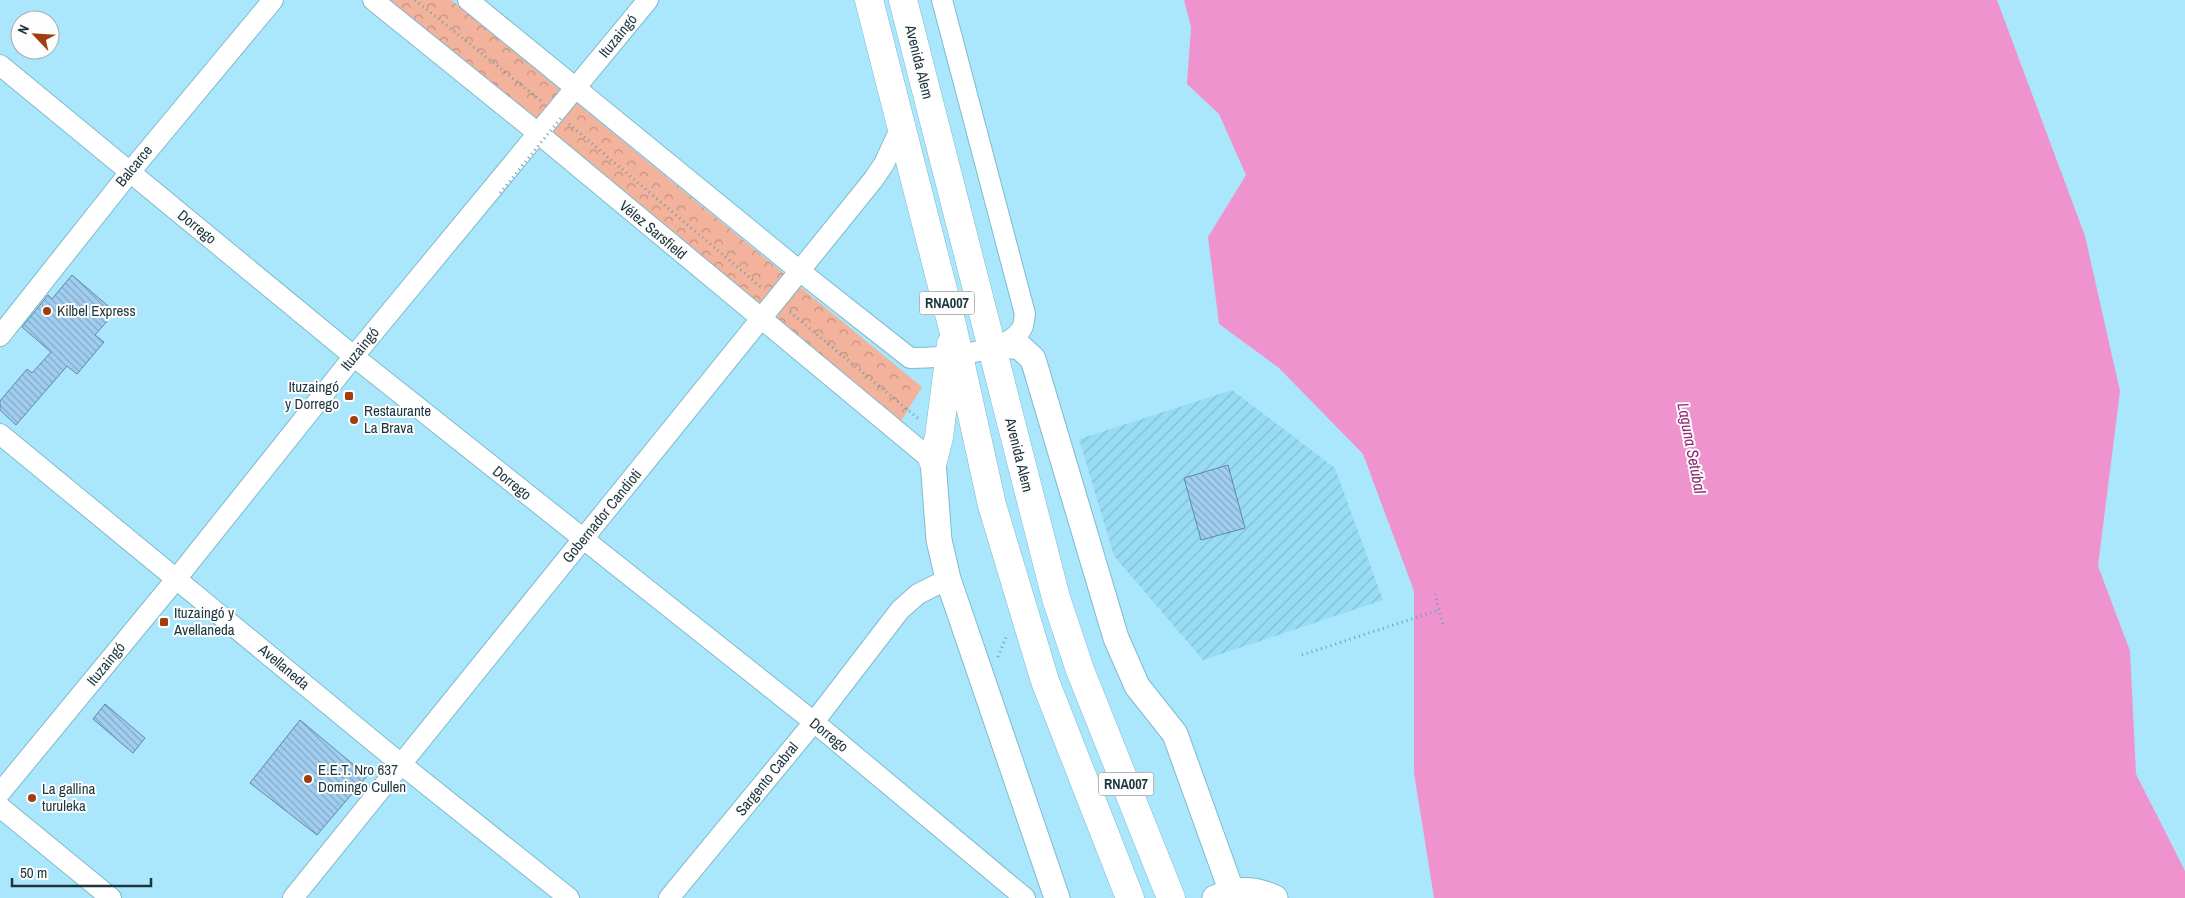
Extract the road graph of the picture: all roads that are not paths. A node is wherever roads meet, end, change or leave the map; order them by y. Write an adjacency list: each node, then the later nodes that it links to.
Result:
1 (273, 0): 12 (street, Balcarce)
2 (373, 0): 11 (street, Vélez Sarsfield)
3 (468, 0): 9 (street)
4 (648, 0): 9 (street, Ituzaingó)
5 (869, 0): 10 (highway, RNA007)
6 (903, 0): 16 (highway, Avenida Alem / RNA007)
7 (942, 0): 16 (street)
8 (0, 65): 12 (street, Dorrego)
9 (576, 88): 11 (street, Ituzaingó); 13 (street)
10 (901, 127): 13 (street, Gobernador Candioti); 17 (highway, RNA007)
11 (538, 134): 14 (street, Vélez Sarsfield); 18 (street, Ituzaingó)
12 (130, 172): 15 (street, Balcarce); 18 (street, Dorrego)
13 (801, 272): 14 (street, Gobernador Candioti); 17 (street)
14 (760, 319): 20 (street, Vélez Sarsfield); 21 (street, Gobernador Candioti)
15 (0, 336)
16 (996, 346): 17 (street); 28 (street); 36 (highway, Avenida Alem / RNA007)
17 (954, 348): 20 (highway); 35 (highway, RNA007)
18 (354, 356): 21 (street, Dorrego); 22 (street, Ituzaingó)
19 (0, 434): 22 (street, Avellaneda)
20 (933, 461): 23 (street)
21 (582, 540): 24 (street, Dorrego); 25 (street, Gobernador Candioti)
22 (177, 578): 25 (street, Avellaneda); 26 (street, Ituzaingó)
23 (948, 579): 24 (street, Sargento Cabral); 34 (street)
24 (814, 722): 32 (street, Sargento Cabral); 33 (street, Dorrego)
25 (401, 764): 30 (street, Gobernador Candioti); 31 (street, Avellaneda)
26 (0, 793)
27 (0, 807): 29 (street)
28 (1227, 895): 37 (street)
29 (112, 898)
30 (293, 898)
31 (569, 898)
32 (669, 898)
33 (1025, 898)
34 (1057, 898)
35 (1130, 898)
36 (1172, 898)
37 (1275, 898)

